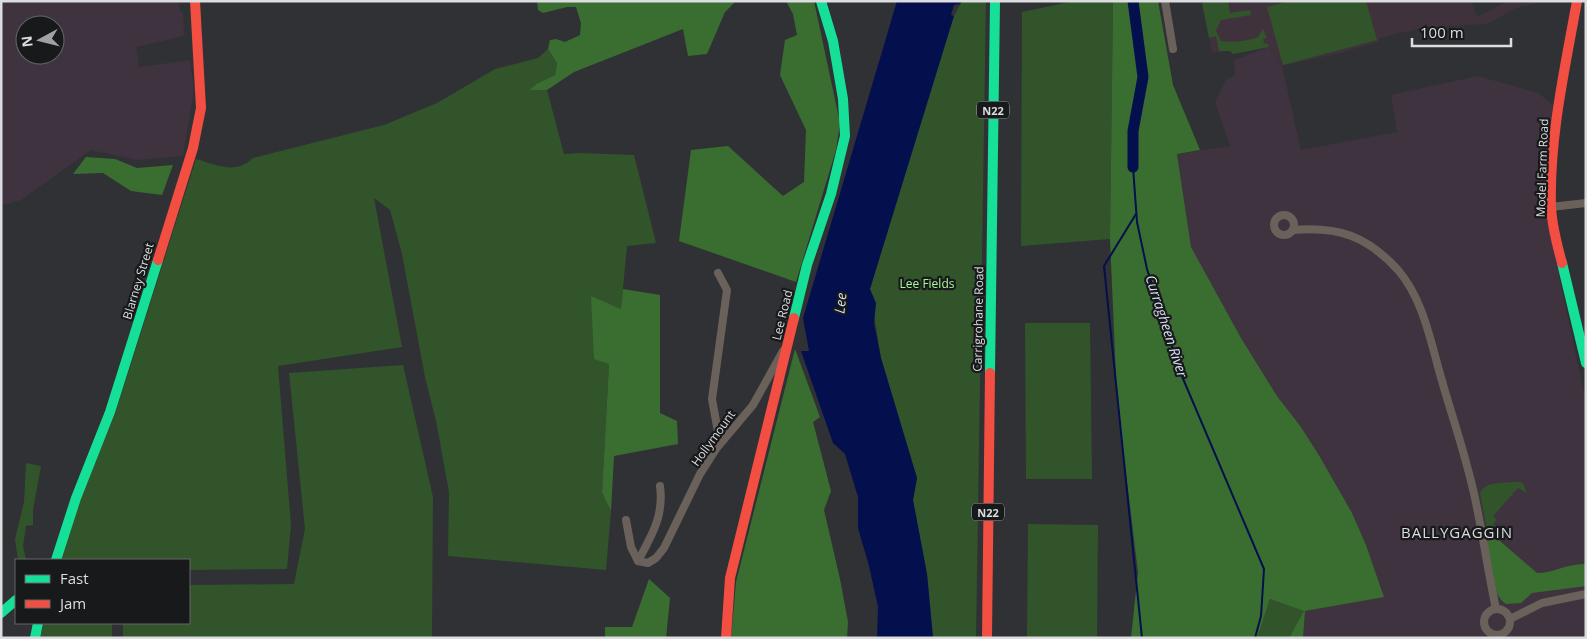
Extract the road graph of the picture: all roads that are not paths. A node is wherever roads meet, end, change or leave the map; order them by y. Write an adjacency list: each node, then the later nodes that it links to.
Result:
1 (195, 1): 16 (main road, Blarney Street)
2 (821, 1): 11 (main road, Lee Road)
3 (995, 1): 28 (main road, Carrigrohane Road / N22)
4 (1165, 1): 6 (street)
5 (1577, 1): 8 (main road, Model Farm Road)
6 (1174, 49)
7 (1586, 203): 8 (street)
8 (1551, 207): 12 (main road, Model Farm Road)
9 (1293, 230): 22 (street)
10 (718, 273): 13 (street)
11 (788, 343): 13 (street, Hollymount); 27 (main road, Lee Road)
12 (1586, 363)
13 (720, 443): 17 (street, Hollymount)
14 (660, 486): 17 (street)
15 (626, 520): 17 (street)
16 (56, 559)
17 (638, 561)
18 (1586, 590): 20 (street)
19 (1586, 594): 20 (street)
20 (1576, 596): 24 (street)
21 (15, 601): 23 (main road)
22 (1496, 609): 24 (street); 24 (street)
23 (1, 613)
24 (1510, 619)
25 (38, 624): 26 (main road)
26 (35, 638)
27 (726, 638)
28 (987, 638)

